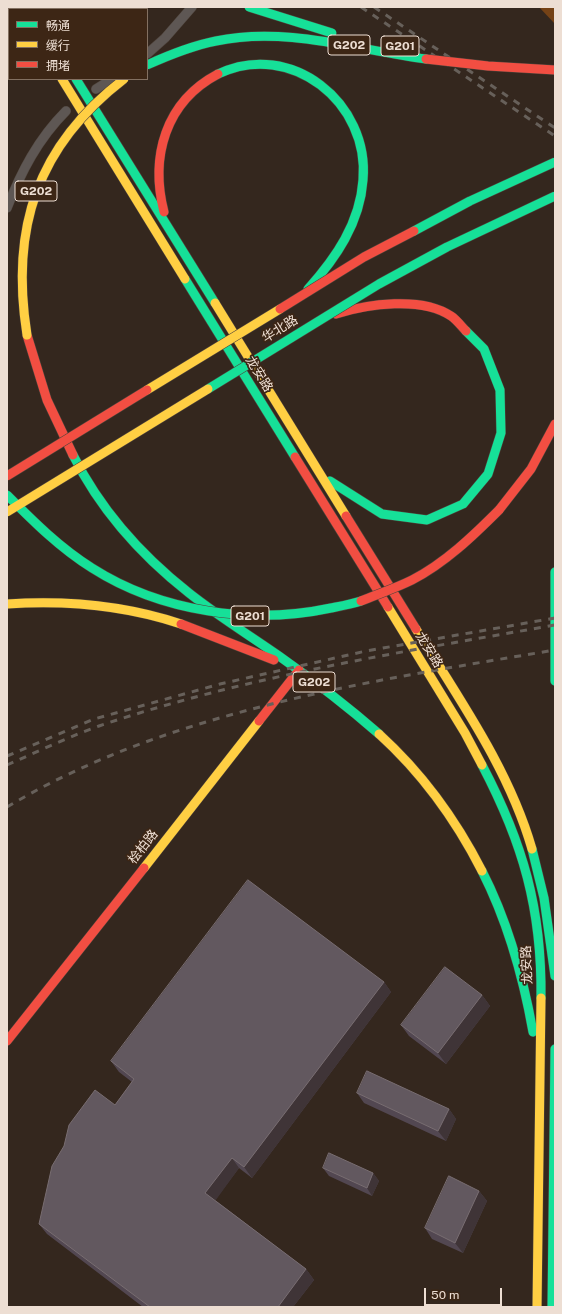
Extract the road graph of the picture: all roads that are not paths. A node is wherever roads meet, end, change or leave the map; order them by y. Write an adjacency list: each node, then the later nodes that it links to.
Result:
1 (192, 7): 3 (street)
2 (249, 7): 5 (main road, G201, bridge)
3 (148, 53)
4 (148, 65): 5 (main road, G202, bridge)
5 (555, 69)
6 (63, 80): 32 (main road, 龙安路)
7 (77, 80): 15 (main road, 龙安路)
8 (110, 80): 10 (street)
9 (123, 80): 27 (main road, G202, bridge)
10 (96, 89)
11 (66, 111): 14 (street)
12 (555, 162): 16 (main road, 华北路, bridge)
13 (555, 196): 17 (main road, 华北路, bridge)
14 (7, 208)
15 (173, 236): 16 (main road, bridge); 20 (main road, 龙安路)
16 (299, 297): 21 (main road, 华北路, bridge)
17 (319, 321): 18 (main road, bridge); 24 (main road, 华北路, bridge)
18 (493, 348)
19 (555, 424): 22 (main road, G201, bridge)
20 (314, 463): 23 (main road); 29 (main road, 龙安路)
21 (7, 476)
22 (7, 495)
23 (480, 498)
24 (7, 512)
25 (555, 572): 28 (main road)
26 (7, 604): 27 (main road)
27 (299, 670): 30 (main road, 桧柏路); 32 (main road, G202)
28 (555, 681)
29 (555, 976)
30 (7, 1041)
31 (555, 1049): 34 (main road)
32 (539, 1072): 33 (main road, 龙安路 / G202)
33 (537, 1307)
34 (552, 1307)

